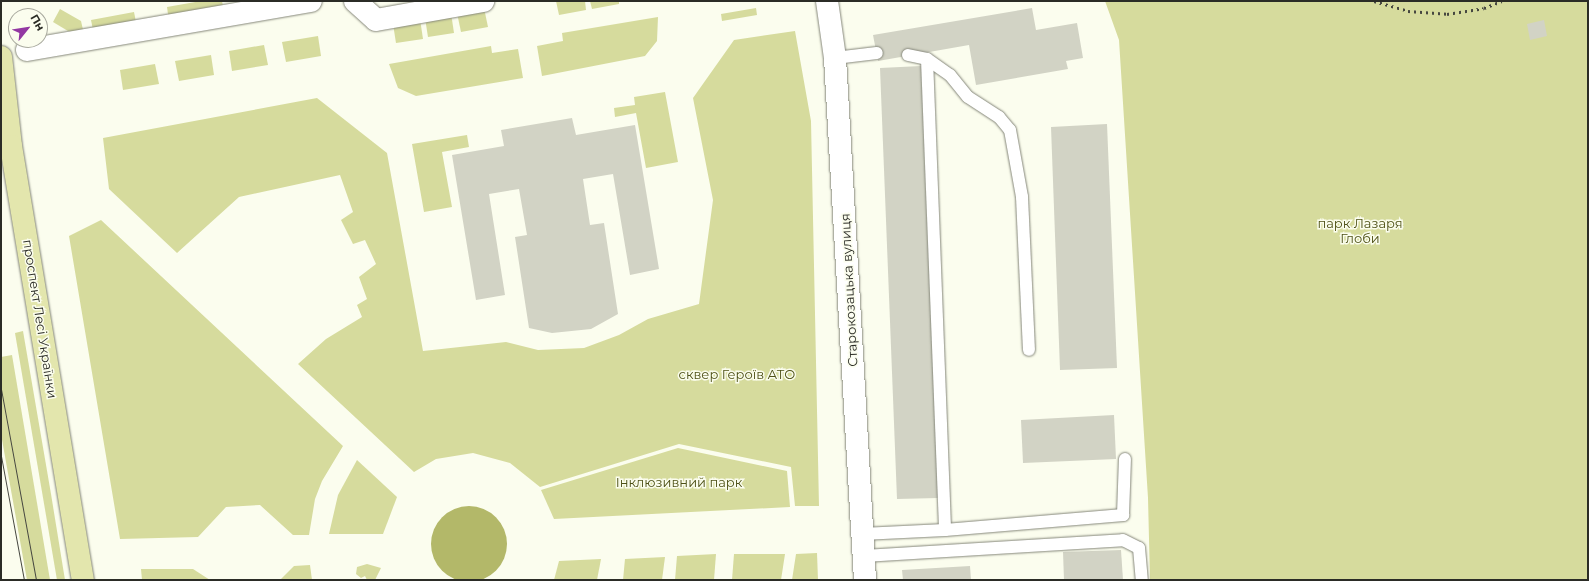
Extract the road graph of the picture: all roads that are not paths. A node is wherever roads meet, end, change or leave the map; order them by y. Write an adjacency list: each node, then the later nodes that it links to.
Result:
1 (311, 1): 5 (street)
2 (355, 1): 3 (street)
3 (483, 1)
4 (827, 1): 9 (street, Старокозацька вулиця)
5 (27, 50)
6 (876, 54): 9 (lane)
7 (908, 55): 10 (lane)
8 (1, 57): 11 (main road, проспект Лесі Українки)
9 (835, 58): 16 (street, Старокозацька вулиця)
10 (927, 59): 13 (lane); 15 (lane)
11 (3, 93): 12 (main road, проспект Лесі Українки)
12 (6, 149): 18 (main road, проспект Лесі Українки)
13 (1029, 350)
14 (1125, 459): 15 (lane)
15 (946, 530): 16 (lane)
16 (862, 534): 17 (street, Старокозацька вулиця)
17 (864, 556): 19 (street, Старокозацька вулиця); 20 (lane)
18 (83, 580)
19 (865, 580)
20 (1142, 580)

